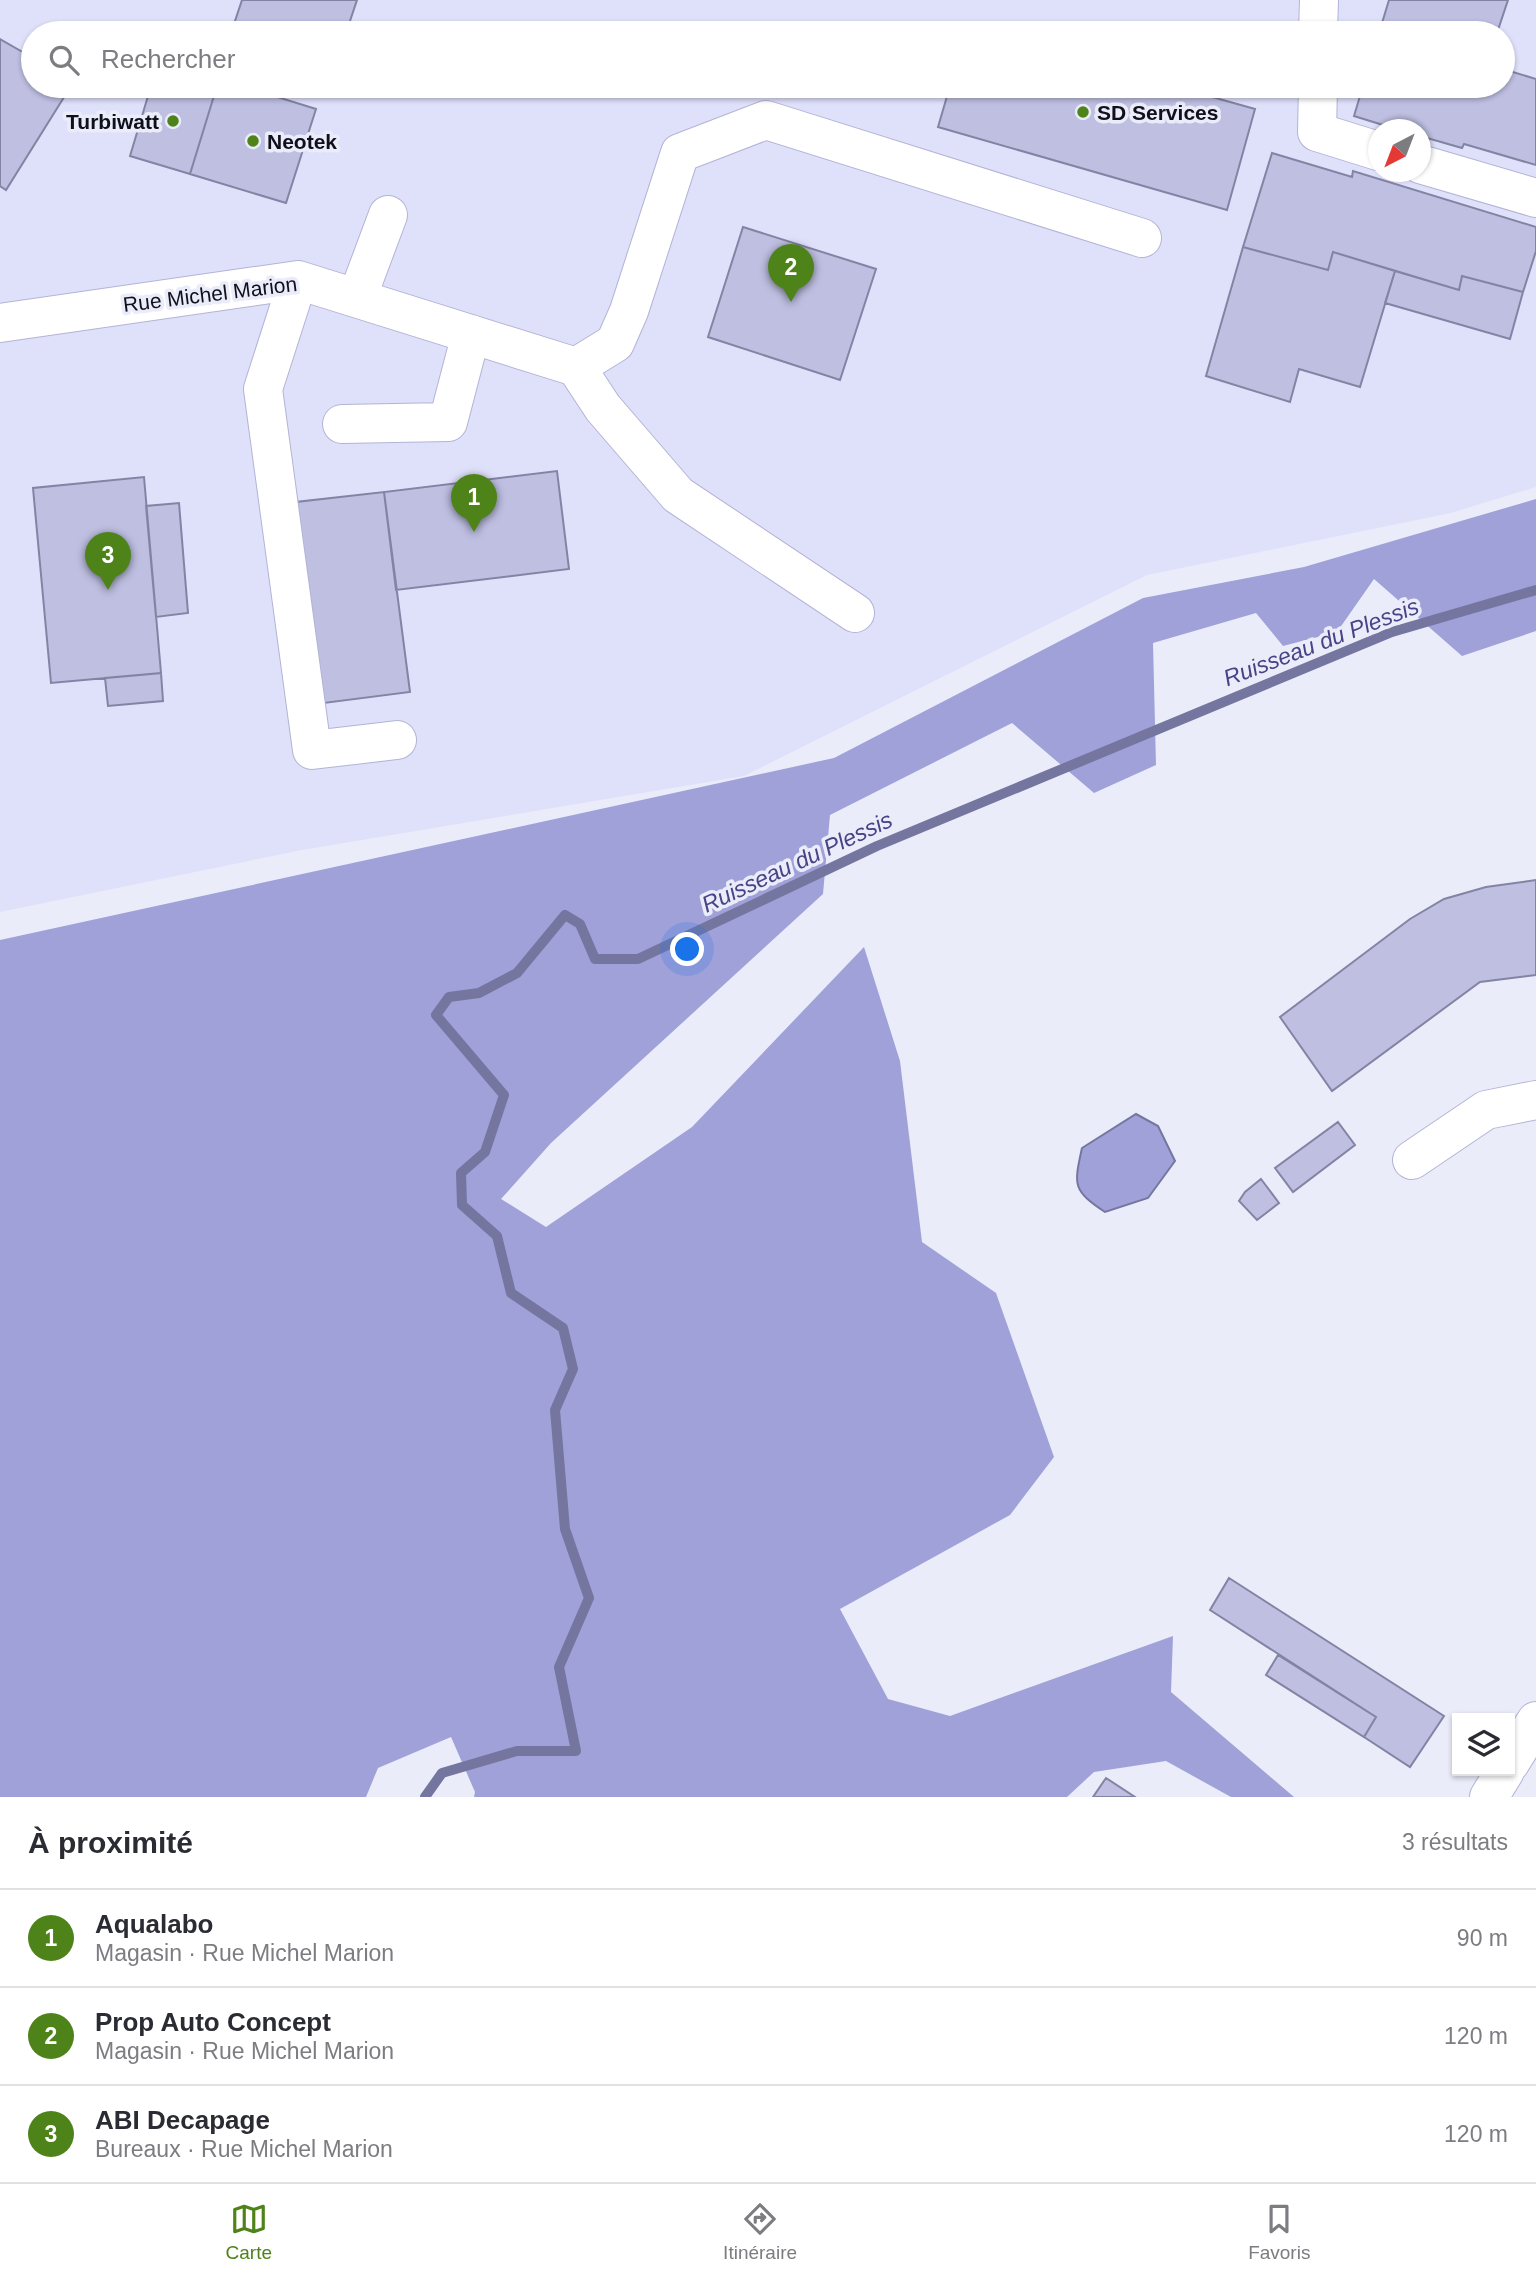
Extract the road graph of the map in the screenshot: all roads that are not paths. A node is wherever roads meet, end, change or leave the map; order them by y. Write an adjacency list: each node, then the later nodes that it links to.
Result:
1 (1319, 0): 2 (street)
2 (1318, 21)
3 (1318, 98): 4 (street)
4 (1368, 148)
5 (1431, 167): 6 (street)
6 (1536, 198)
7 (388, 215): 10 (street)
8 (1142, 238): 13 (street)
9 (298, 280): 10 (street, Rue Michel Marion); 11 (street, Rue Michel Marion); 16 (street)
10 (357, 298): 12 (street, Rue Michel Marion)
11 (0, 323)
12 (471, 334): 13 (street, Rue Michel Marion); 14 (street)
13 (576, 367): 15 (street)
14 (342, 424)
15 (855, 613)
16 (397, 740)
17 (1536, 1100): 18 (street)
18 (1412, 1160)
19 (1536, 1721): 20 (street)
20 (1515, 1755)
21 (1502, 1776): 22 (street)
22 (1489, 1797)

